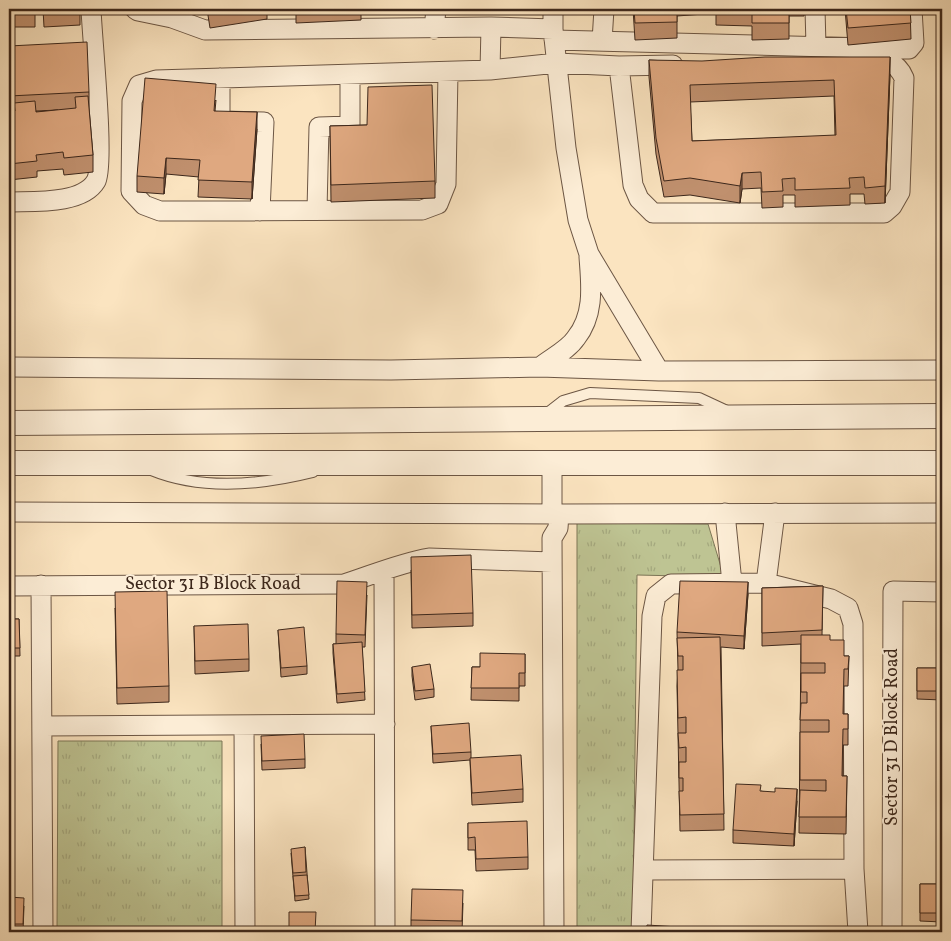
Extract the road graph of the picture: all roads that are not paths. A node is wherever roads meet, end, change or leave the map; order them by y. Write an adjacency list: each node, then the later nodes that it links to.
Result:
1 (91, 9): 21 (street)
2 (135, 9): 9 (street)
3 (436, 9): 9 (street)
4 (553, 9): 10 (street)
5 (604, 9): 11 (street)
6 (815, 9): 12 (street)
7 (912, 9): 12 (street)
8 (491, 27): 9 (street); 10 (street); 17 (street)
9 (434, 29)
10 (554, 35): 11 (street); 13 (street)
11 (602, 42): 12 (street)
12 (816, 46)
13 (557, 63): 16 (street); 17 (street); 24 (street)
14 (737, 63): 16 (street)
15 (688, 64): 16 (street)
16 (619, 66)
17 (490, 70): 18 (street)
18 (448, 72): 19 (street); 23 (street)
19 (350, 75): 20 (street); 23 (street)
20 (220, 78): 22 (street); 22 (street)
21 (9, 202)
22 (260, 210): 23 (street)
23 (317, 210)
24 (589, 254): 26 (street); 28 (street)
25 (9, 367): 26 (street)
26 (540, 367): 28 (street)
27 (942, 370): 28 (street)
28 (659, 371)
29 (942, 416): 30 (street)
30 (9, 422)
31 (9, 463): 32 (street)
32 (552, 463): 33 (street); 38 (street)
33 (942, 463)
34 (9, 512): 38 (street)
35 (725, 513): 36 (street); 38 (street); 41 (street)
36 (775, 513): 37 (street); 42 (street)
37 (942, 513)
38 (552, 514): 39 (street)
39 (552, 562): 40 (street, Sector 31 B Block Road); 54 (street)
40 (384, 572): 43 (street, Sector 31 B Block Road); 46 (street)
41 (732, 583): 42 (street); 50 (street)
42 (766, 583): 49 (street)
43 (41, 585): 44 (street, Sector 31 B Block Road); 48 (street)
44 (9, 586)
45 (942, 592): 57 (street, Sector 31 D Block Road)
46 (385, 724): 47 (street); 53 (street)
47 (244, 725): 48 (street); 52 (street)
48 (42, 726): 51 (street)
49 (854, 869): 50 (street); 56 (street)
50 (644, 870): 55 (street)
51 (43, 932)
52 (245, 932)
53 (385, 932)
54 (554, 932)
55 (641, 932)
56 (858, 932)
57 (892, 932)

